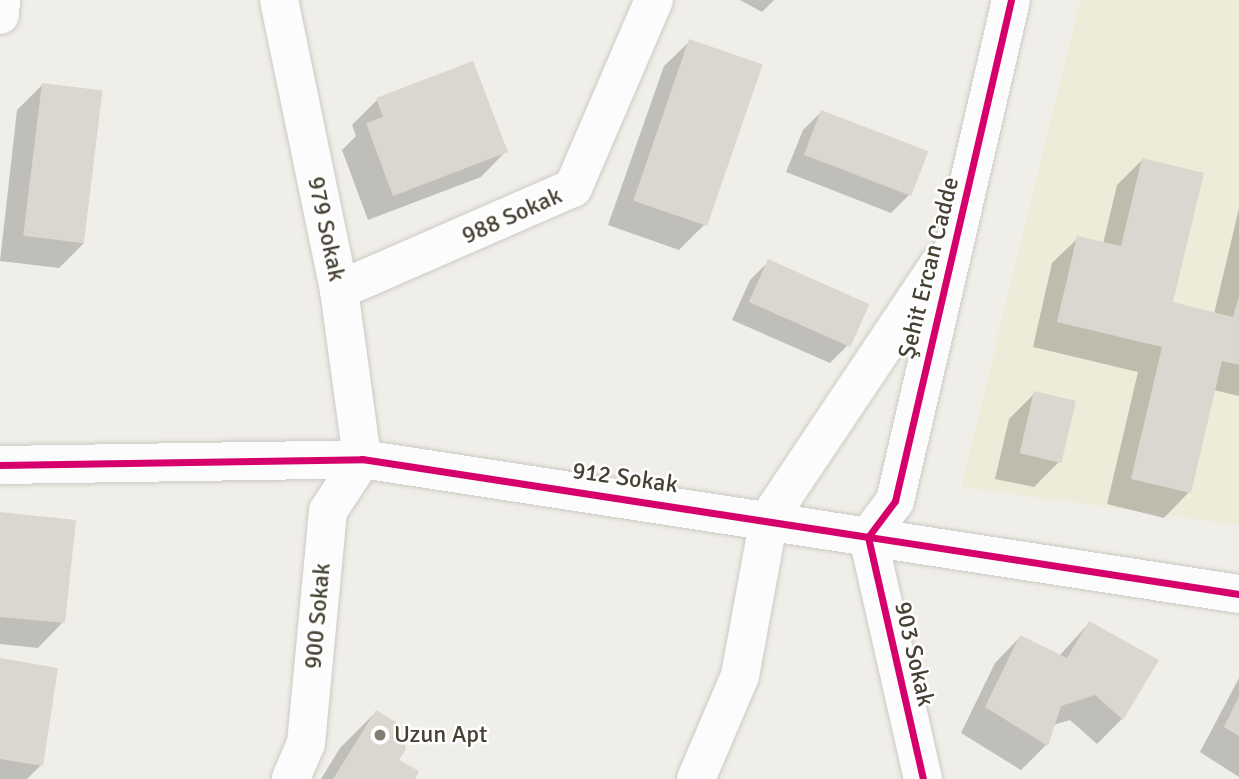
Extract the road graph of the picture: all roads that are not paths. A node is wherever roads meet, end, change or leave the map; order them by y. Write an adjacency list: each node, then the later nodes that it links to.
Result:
1 (1, 0): 5 (street)
2 (279, 0): 7 (street, 979 Sokak)
3 (654, 0): 7 (street, 988 Sokak)
4 (1008, 1): 6 (street, Şehit Ercan Cadde)
5 (0, 15)
6 (952, 245): 10 (street, Şehit Ercan Cadde); 11 (street, Şehit Ercan Cadde)
7 (339, 290): 8 (street, 979 Sokak)
8 (362, 459): 9 (street, 912 Sokak); 10 (street, 912 Sokak); 13 (street, 900 Sokak)
9 (0, 465)
10 (769, 519): 11 (street, 912 Sokak); 14 (street, Şehit Ercan Cadde)
11 (867, 537): 12 (street, 912 Sokak); 15 (street, 903 Sokak)
12 (1239, 594)
13 (291, 779)
14 (696, 779)
15 (923, 779)

